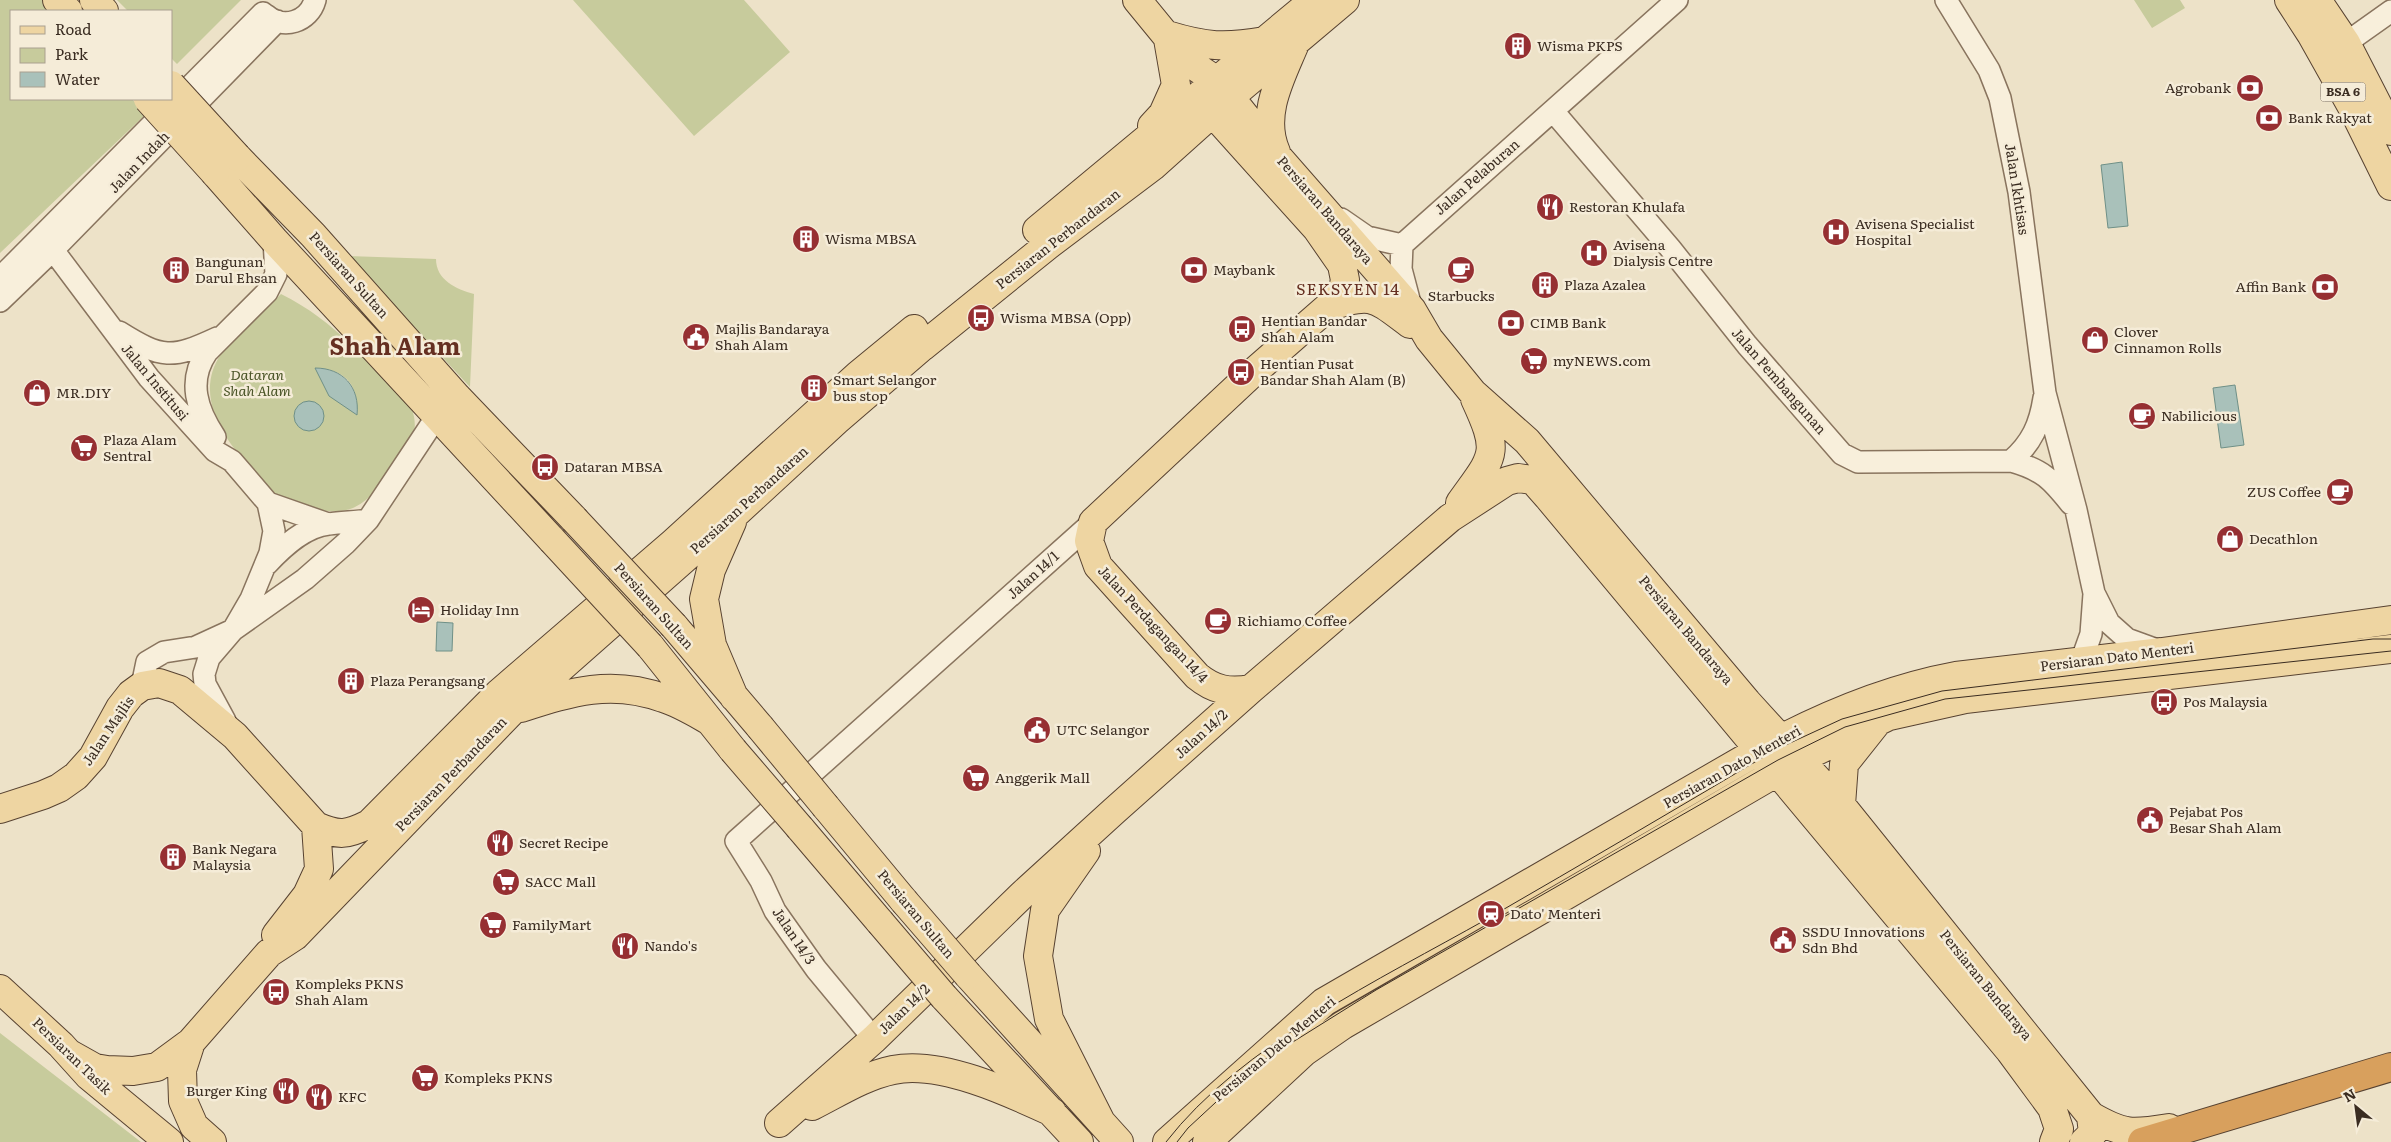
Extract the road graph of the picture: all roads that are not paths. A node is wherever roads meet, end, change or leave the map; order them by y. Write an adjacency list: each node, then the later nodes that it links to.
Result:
1 (58, 0): 11 (main road)
2 (94, 0): 12 (main road)
3 (315, 0): 13 (street)
4 (1137, 0): 15 (main road, Persiaran Bandaraya)
5 (1314, 0): 17 (main road, Persiaran Perbandaran)
6 (1345, 0): 16 (main road, Persiaran Perbandaran)
7 (1677, 0): 22 (street, Jalan Pelaburan)
8 (1946, 0): 39 (street, Jalan Ikhtisas)
9 (2289, 0): 27 (main road, BSA 6)
10 (2318, 0): 18 (main road, BSA 6)
11 (67, 10)
12 (103, 10)
13 (266, 11): 31 (street, Jalan Indah)
14 (2391, 11): 18 (street)
15 (1167, 35): 17 (main road); 20 (main road, Persiaran Bandaraya); 25 (main road)
16 (1296, 40): 20 (main road, Persiaran Perbandaran); 24 (main road)
17 (1265, 41): 20 (main road, Persiaran Perbandaran)
18 (2346, 43): 23 (main road, BSA 6)
19 (172, 86): 41 (main road, Persiaran Sultan, bridge)
20 (1214, 97): 24 (main road, Persiaran Bandaraya); 25 (main road, Persiaran Perbandaran); 26 (main road, Persiaran Perbandaran)
21 (149, 100): 29 (main road, bridge)
22 (1553, 111): 30 (street, Jalan Pelaburan); 43 (street, Jalan Pembangunan)
23 (2391, 131)
24 (1265, 157): 26 (main road); 28 (main road, Persiaran Bandaraya); 34 (main road, Persiaran Bandaraya)
25 (1116, 166): 76 (main road, Persiaran Perbandaran)
26 (1153, 166): 48 (main road, Persiaran Perbandaran)
27 (2391, 186)
28 (1321, 206): 30 (street); 35 (main road, Persiaran Bandaraya)
29 (274, 240): 37 (street); 42 (main road)
30 (1402, 245): 35 (street)
31 (45, 246): 32 (street, Jalan Indah); 33 (street, Jalan Indah); 36 (street, Jalan Institusi)
32 (0, 278)
33 (0, 301)
34 (1328, 307): 38 (main road); 51 (main road, Jalan 14/1)
35 (1412, 310): 38 (main road, Persiaran Bandaraya)
36 (108, 325): 37 (street); 44 (street, Jalan Institusi)
37 (228, 332): 44 (street)
38 (1429, 339): 40 (main road, Persiaran Bandaraya)
39 (2045, 392): 43 (street, Jalan Ikhtisas); 47 (street, Jalan Ikhtisas)
40 (1473, 393): 49 (main road); 63 (main road, Persiaran Bandaraya)
41 (457, 397): 42 (street); 62 (main road, Persiaran Sultan, bridge)
42 (437, 416): 50 (street); 65 (main road, bridge)
43 (2011, 461): 47 (street, Jalan Pembangunan)
44 (232, 462): 46 (street, Jalan Institusi)
45 (1548, 497): 49 (main road, Jalan 14/2); 63 (main road, Persiaran Bandaraya)
46 (268, 503): 52 (street, Jalan Institusi); 53 (street, Jalan Institusi)
47 (2076, 510): 54 (street, Jalan Ikhtisas)
48 (735, 514): 62 (main road); 64 (main road, Persiaran Perbandaran)
49 (1450, 518): 61 (main road, Jalan 14/2)
50 (368, 520): 52 (street); 56 (street)
51 (1093, 522): 61 (main road, Jalan Perdagangan 14/4); 77 (street, Jalan 14/1)
52 (328, 524): 53 (street)
53 (265, 565): 56 (street, Jalan Institusi)
54 (2094, 593): 58 (street, Jalan Ikhtisas); 59 (street)
55 (2384, 619): 58 (main road, Persiaran Dato Menteri)
56 (233, 630): 60 (street); 68 (street)
57 (2391, 649): 67 (main road, Persiaran Dato Menteri)
58 (2162, 652): 59 (main road, Persiaran Dato Menteri)
59 (2081, 662): 66 (main road, Persiaran Dato Menteri)
60 (142, 686): 68 (main road, Jalan Majlis); 73 (main road, Jalan Majlis)
61 (1251, 689): 74 (main road, Jalan 14/2)
62 (734, 697): 87 (main road, Persiaran Sultan, bridge)
63 (1738, 709): 66 (main road); 69 (main road, Persiaran Bandaraya); 72 (main road)
64 (512, 710): 65 (main road); 78 (main road, Persiaran Perbandaran)
65 (708, 720): 84 (main road, bridge)
66 (1818, 720): 69 (main road, Persiaran Dato Menteri)
67 (1879, 720): 70 (main road, Persiaran Dato Menteri); 75 (main road)
68 (235, 736): 76 (main road, Jalan Majlis)
69 (1769, 745): 70 (main road, Persiaran Bandaraya); 72 (main road, Persiaran Dato Menteri)
70 (1787, 766): 71 (main road, Persiaran Dato Menteri); 75 (main road, Persiaran Bandaraya)
71 (1739, 794): 75 (main road); 94 (main road, Persiaran Dato Menteri)
72 (1676, 799): 93 (main road, Persiaran Dato Menteri)
73 (0, 809)
74 (1114, 811): 80 (main road, Jalan 14/2); 87 (main road)
75 (1831, 814): 85 (main road, Persiaran Bandaraya); 88 (main road, Persiaran Bandaraya)
76 (316, 826): 78 (main road)
77 (736, 841): 80 (street, Jalan 14/3)
78 (269, 953): 81 (main road, Persiaran Perbandaran)
79 (2, 989): 82 (main road, Persiaran Tasik)
80 (868, 1031): 84 (main road, Jalan 14/2)
81 (191, 1042): 82 (main road); 91 (main road)
82 (70, 1054): 90 (main road, Persiaran Tasik)
83 (2391, 1067): 86 (highway)
84 (1052, 1112): 89 (main road)
85 (2091, 1116): 86 (main road, Persiaran Bandaraya); 95 (main road)
86 (2212, 1120): 96 (highway)
87 (1101, 1122): 92 (main road, Persiaran Sultan)
88 (2062, 1138)
89 (1078, 1141)
90 (169, 1142)
91 (212, 1142)
92 (1119, 1142)
93 (1166, 1142)
94 (1207, 1142)
95 (2084, 1142)
96 (2142, 1142)

